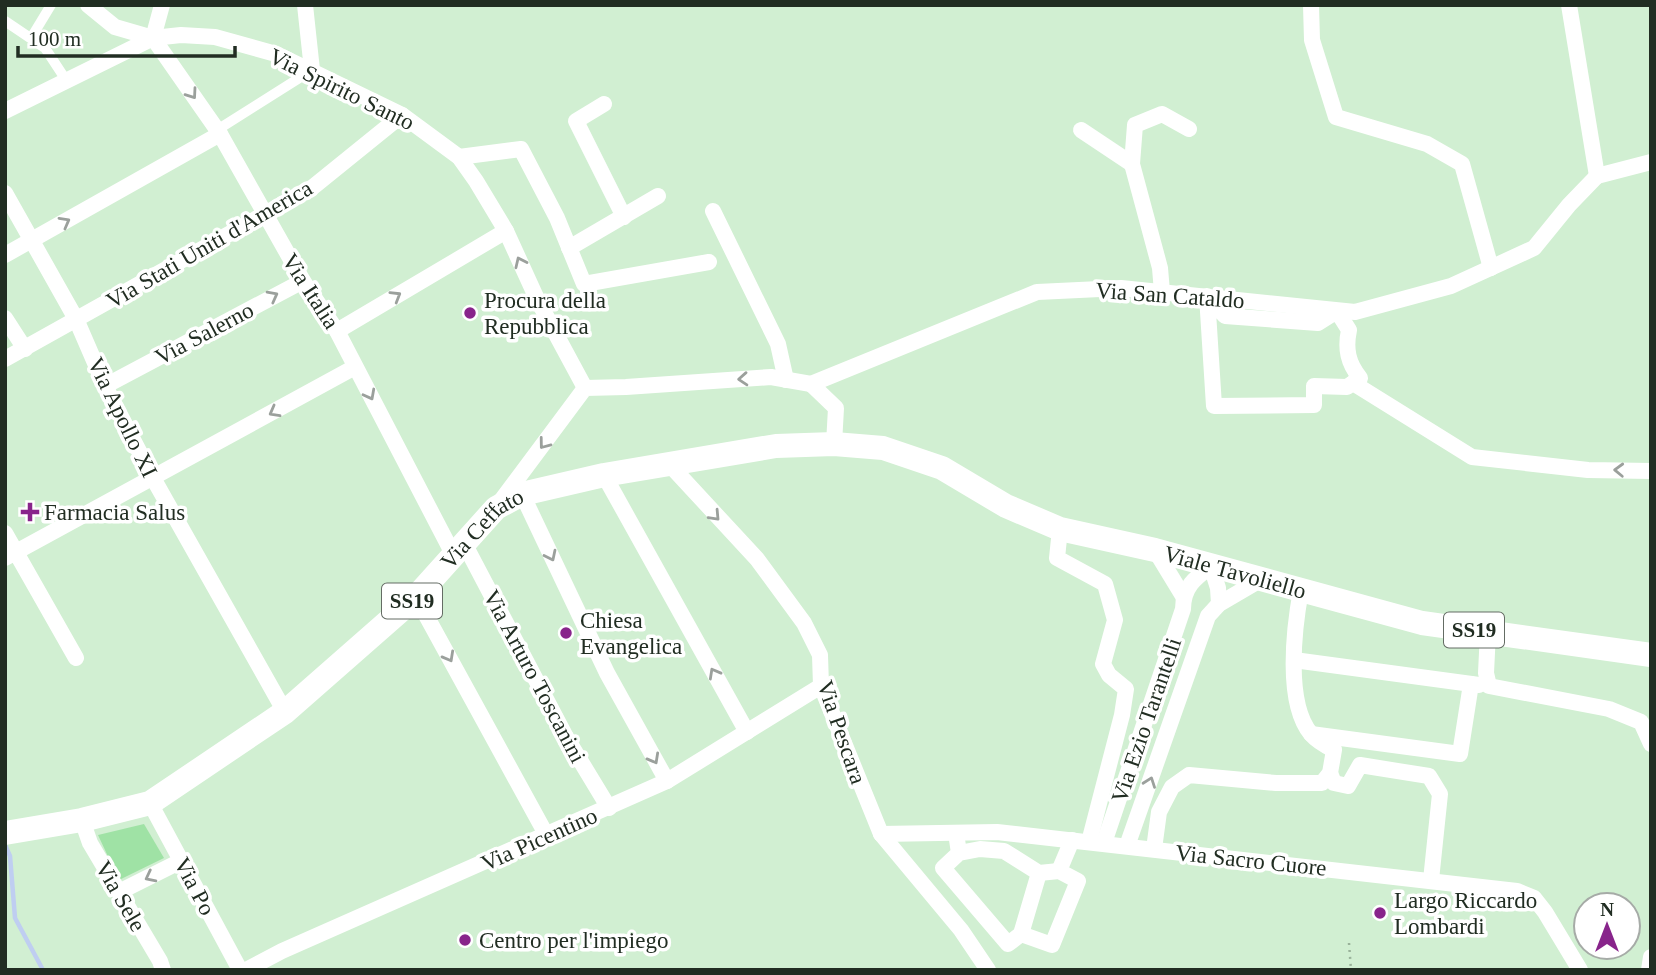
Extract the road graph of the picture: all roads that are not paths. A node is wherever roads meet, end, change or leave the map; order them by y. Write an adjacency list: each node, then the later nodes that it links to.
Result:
1 (51, 5): 8 (street)
2 (88, 5): 9 (street, Via Spirito Santo)
3 (162, 5): 9 (street)
4 (305, 5): 10 (street)
5 (1311, 5): 32 (street)
6 (1569, 5): 21 (street)
7 (6, 23): 8 (street)
8 (31, 38): 11 (street)
9 (153, 38): 10 (street, Via Spirito Santo); 11 (street); 17 (street, Via Italia, one-way to 17)
10 (312, 70): 14 (street, Via Spirito Santo); 17 (street)
11 (66, 80): 13 (street)
12 (604, 104): 26 (street)
13 (5, 111)
14 (402, 116): 18 (street, Via Spirito Santo); 25 (street, Via Stati Uniti d'America)
15 (1189, 129): 20 (street)
16 (1081, 130): 20 (street)
17 (219, 132): 25 (street, Via Italia); 28 (street, one-way to 17)
18 (459, 158): 27 (street, Via Spirito Santo); 29 (street)
19 (1651, 162): 21 (street)
20 (1132, 164): 34 (street)
21 (1597, 176): 32 (street, Via San Cataldo)
22 (5, 193): 28 (street, Via Apollo XI)
23 (658, 196): 26 (street)
24 (713, 211): 43 (street)
25 (263, 213): 33 (street, Via Italia); 38 (street, Via Stati Uniti d'America)
26 (624, 217): 29 (street)
27 (506, 231): 39 (street, one-way to 27); 47 (street, Via Spirito Santo, one-way to 27)
28 (31, 241): 30 (street); 38 (street, Via Apollo XI)
29 (569, 248): 31 (street)
30 (5, 255)
31 (709, 262)
32 (1491, 268): 36 (street, Via San Cataldo)
33 (303, 281): 39 (street, Via Italia); 46 (street, Via Salerno, one-way to 33)
34 (1162, 292): 35 (street, Via San Cataldo); 45 (street, Via San Cataldo)
35 (1207, 296): 36 (street, Via San Cataldo); 44 (street)
36 (1337, 311): 44 (street)
37 (5, 318): 40 (street)
38 (76, 319): 40 (street, Via Stati Uniti d'America); 46 (street, Via Apollo XI)
39 (337, 331): 42 (street, Via Italia)
40 (25, 349): 41 (street, Via Stati Uniti d'America)
41 (5, 359)
42 (355, 368): 52 (street, one-way to 52); 57 (street, Via Italia, one-way to 57)
43 (786, 380): 45 (street); 47 (street, one-way to 47)
44 (1353, 383): 50 (street, one-way to 44)
45 (811, 384): 48 (street)
46 (105, 386): 52 (street, Via Apollo XI)
47 (586, 388): 54 (street, one-way to 54)
48 (834, 444): 49 (main road, Via Ceffato / SS19); 55 (main road, Viale Tavoliello / SS19)
49 (670, 465): 51 (main road, Via Ceffato / SS19); 72 (street, Via Pescara, one-way to 72)
50 (1651, 471)
51 (604, 475): 53 (main road, Via Ceffato / SS19); 74 (street, one-way to 51)
52 (153, 478): 59 (street); 73 (street, Via Apollo XI)
53 (522, 494): 54 (main road, Via Ceffato / SS19); 78 (street, one-way to 78)
54 (496, 508): 57 (main road, Via Ceffato / SS19)
55 (1060, 529): 58 (main road, Viale Tavoliello / SS19); 87 (street)
56 (5, 533): 59 (street)
57 (459, 548): 64 (main road, Via Ceffato / SS19); 80 (street, Via Arturo Toscanini)
58 (1155, 550): 60 (main road, Viale Tavoliello / SS19); 63 (street)
59 (10, 556): 68 (street)
60 (1211, 566): 61 (main road, Viale Tavoliello / SS19); 63 (street, Via Ezio Tarantelli); 65 (street)
61 (1260, 580): 62 (main road, Viale Tavoliello / SS19); 65 (street, Via Ezio Tarantelli)
62 (1301, 590): 66 (main road, Viale Tavoliello / SS19); 69 (street)
63 (1183, 596): 87 (street, Via Ezio Tarantelli)
64 (416, 597): 73 (main road, Via Ceffato / SS19); 85 (street, one-way to 85)
65 (1219, 604): 88 (street, Via Ezio Tarantelli, one-way to 65)
66 (1488, 632): 67 (main road, Viale Tavoliello / SS19); 71 (street)
67 (1651, 655)
68 (76, 658)
69 (1294, 660): 70 (street); 75 (street)
70 (1471, 684): 71 (street); 75 (street)
71 (1489, 686): 76 (street)
72 (821, 687): 74 (street, Via Picentino); 84 (street, Via Pescara)
73 (285, 712): 79 (main road, Via Ceffato / SS19)
74 (747, 732): 78 (street, Via Picentino)
75 (1310, 733): 77 (street)
76 (1651, 744)
77 (1330, 773): 89 (street); 94 (street)
78 (667, 781): 80 (street, Via Picentino)
79 (150, 803): 81 (main road, Via Ceffato / SS19); 91 (street, Via Po)
80 (609, 808): 85 (street, Via Picentino)
81 (82, 820): 82 (main road, Via Ceffato / SS19); 95 (street, Via Sele)
82 (9, 832)
83 (956, 833): 84 (street, Via Sacro Cuore); 86 (street, Via Sacro Cuore); 90 (street)
84 (881, 834): 101 (street, Via Pescara)
85 (547, 835): 100 (street, Via Picentino)
86 (1072, 840): 87 (street, Via Sacro Cuore); 92 (street)
87 (1097, 843): 88 (street, Via Sacro Cuore)
88 (1127, 846): 89 (street, Via Sacro Cuore)
89 (1154, 849): 94 (street, Via Sacro Cuore)
90 (959, 853): 93 (street); 96 (street)
91 (181, 861): 95 (street, one-way to 95); 99 (street, Via Po)
92 (1059, 871): 93 (street); 96 (street)
93 (1039, 873): 96 (street)
94 (1431, 880): 102 (street, Via Sacro Cuore)
95 (119, 892): 98 (street, Via Sele)
96 (1021, 934)
97 (1651, 957): 103 (street)
98 (163, 970)
99 (240, 970)
100 (246, 970)
101 (988, 970)
102 (1580, 970)
103 (1649, 970)

